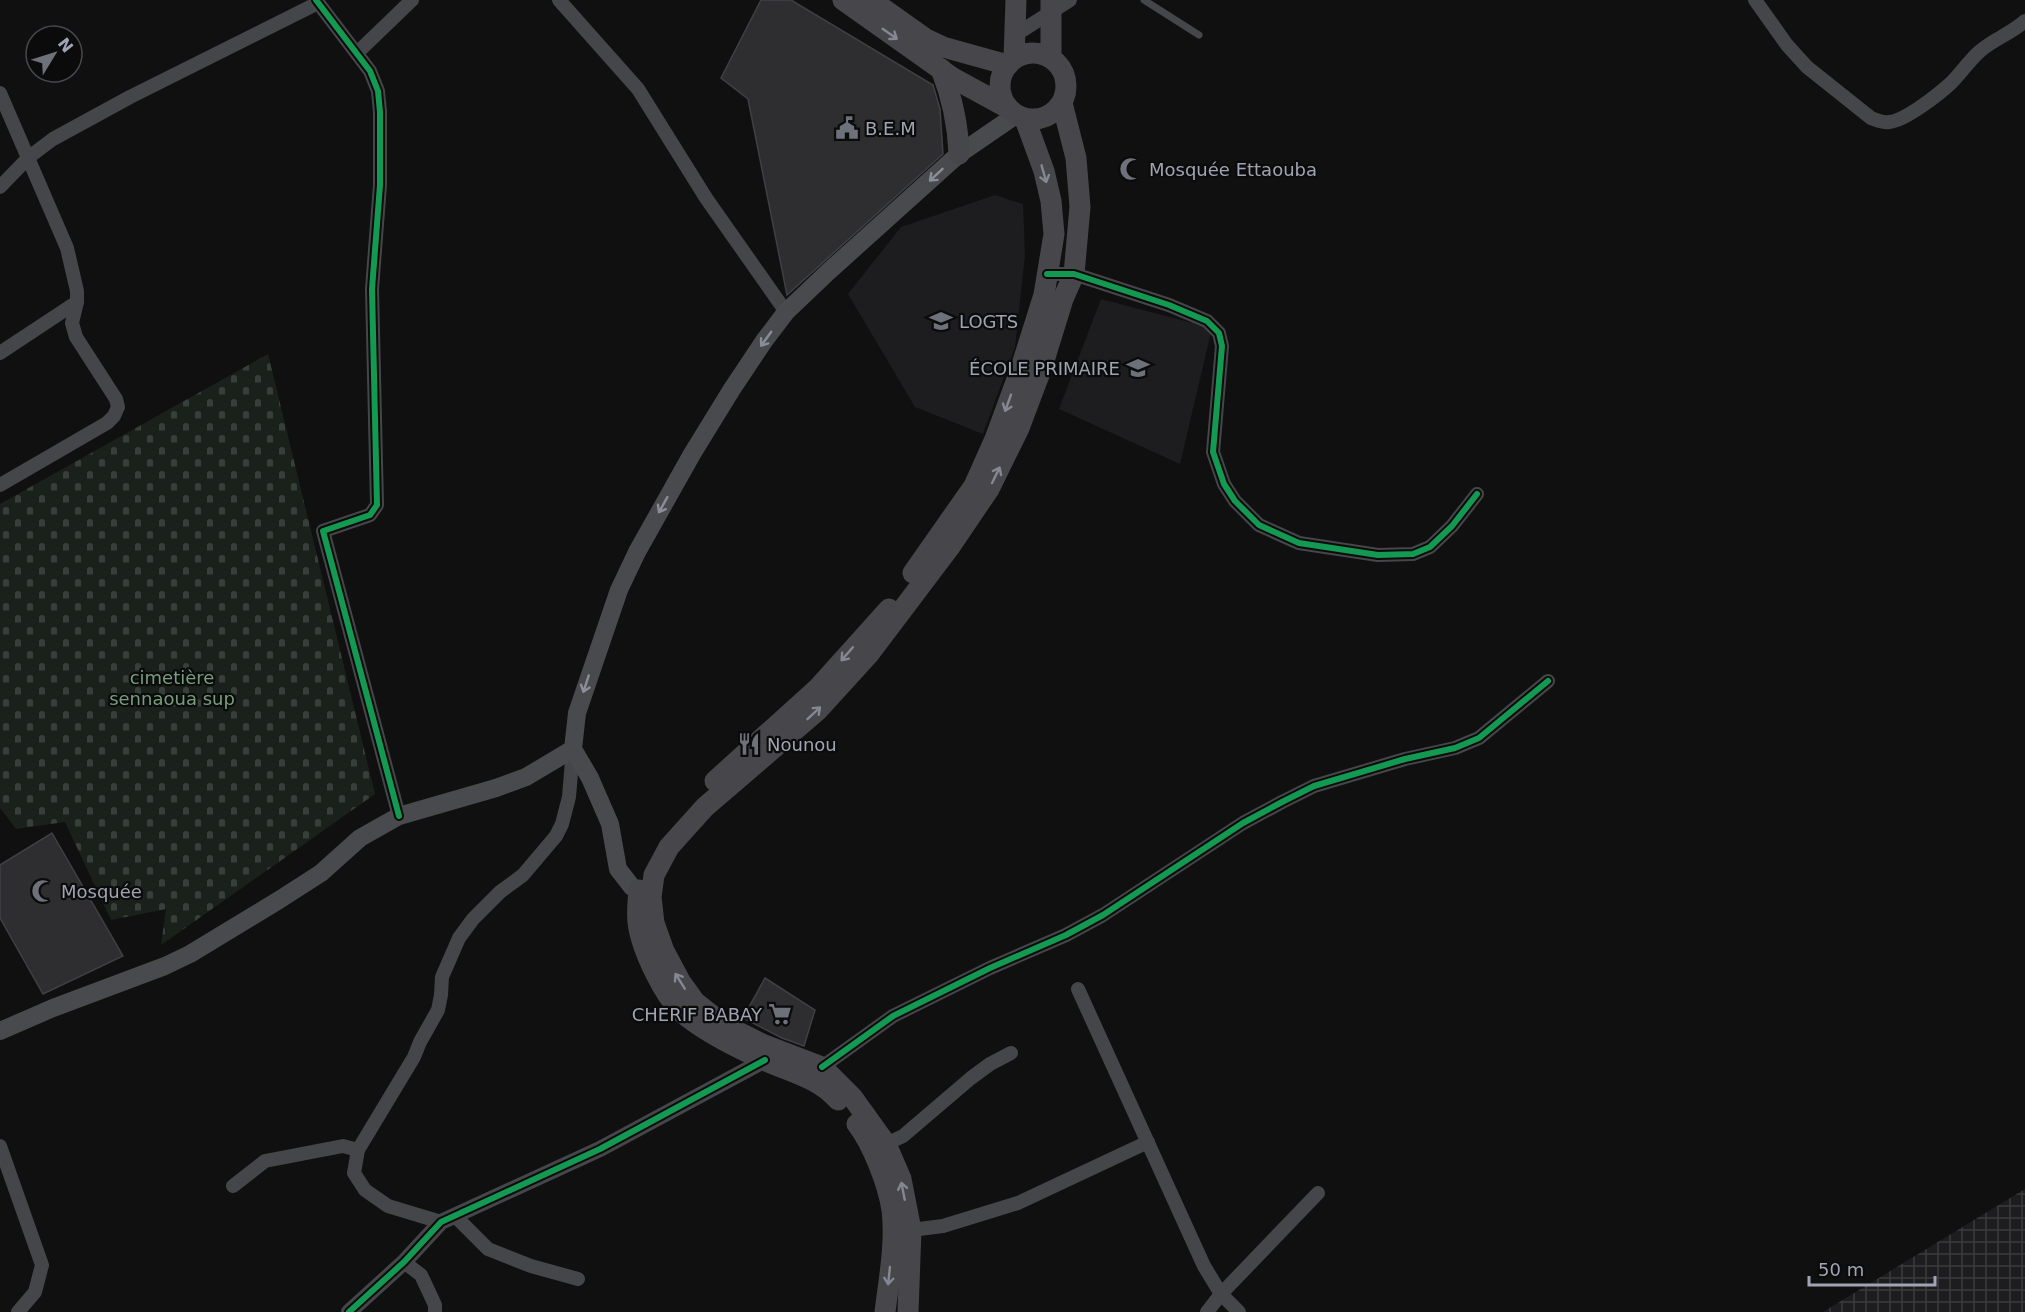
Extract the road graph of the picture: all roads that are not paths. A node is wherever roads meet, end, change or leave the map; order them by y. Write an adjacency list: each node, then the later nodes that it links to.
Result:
1 (411, 0): 14 (street)
2 (559, 0): 27 (street)
3 (843, 0): 17 (main road, one-way to 17)
4 (871, 0): 16 (main road)
5 (1016, 0): 12 (main road)
6 (1070, 0): 10 (street)
7 (1144, 0): 13 (lane)
8 (1755, 0): 11 (street)
9 (317, 2): 14 (street); 22 (street)
10 (1052, 6): 12 (street); 15 (main road)
11 (2025, 21)
12 (1015, 35): 16 (main road)
13 (1199, 35)
14 (357, 53): 33 (street)
15 (1051, 58): 16 (main road); 19 (main road)
16 (1011, 62): 20 (main road)
17 (941, 69): 20 (main road); 21 (main road)
18 (0, 93): 22 (street)
19 (1062, 103): 20 (main road); 25 (main road)
20 (1016, 114): 21 (main road); 24 (main road, one-way to 24)
21 (959, 154): 27 (main road, one-way to 27)
22 (29, 157): 23 (street); 26 (street)
23 (0, 187)
24 (1047, 274): 25 (street); 34 (main road, one-way to 34)
25 (1074, 274): 30 (street); 39 (main road, one-way to 25)
26 (77, 302): 28 (street); 29 (street)
27 (786, 312): 32 (main road, one-way to 32)
28 (0, 353)
29 (0, 485)
30 (1477, 494)
31 (1548, 681): 39 (street)
32 (573, 748): 33 (main road); 34 (main road); 43 (street)
33 (399, 816): 36 (main road)
34 (639, 892): 38 (main road)
35 (1078, 989): 40 (street)
36 (0, 1031)
37 (1011, 1053): 41 (street)
38 (765, 1060): 46 (street); 54 (main road, one-way to 54)
39 (822, 1067): 41 (main road)
40 (1148, 1142): 47 (street); 50 (street)
41 (886, 1144): 47 (main road, one-way to 41)
42 (0, 1146): 51 (street)
43 (358, 1150): 44 (street); 46 (street)
44 (233, 1186)
45 (1318, 1193): 50 (street)
46 (448, 1219): 48 (street); 49 (street)
47 (911, 1230): 55 (main road)
48 (404, 1262): 52 (street); 53 (street)
49 (578, 1279)
50 (1221, 1293): 56 (street); 57 (street)
51 (18, 1312)
52 (349, 1312)
53 (435, 1312)
54 (885, 1312)
55 (908, 1312)
56 (1207, 1312)
57 (1239, 1312)

